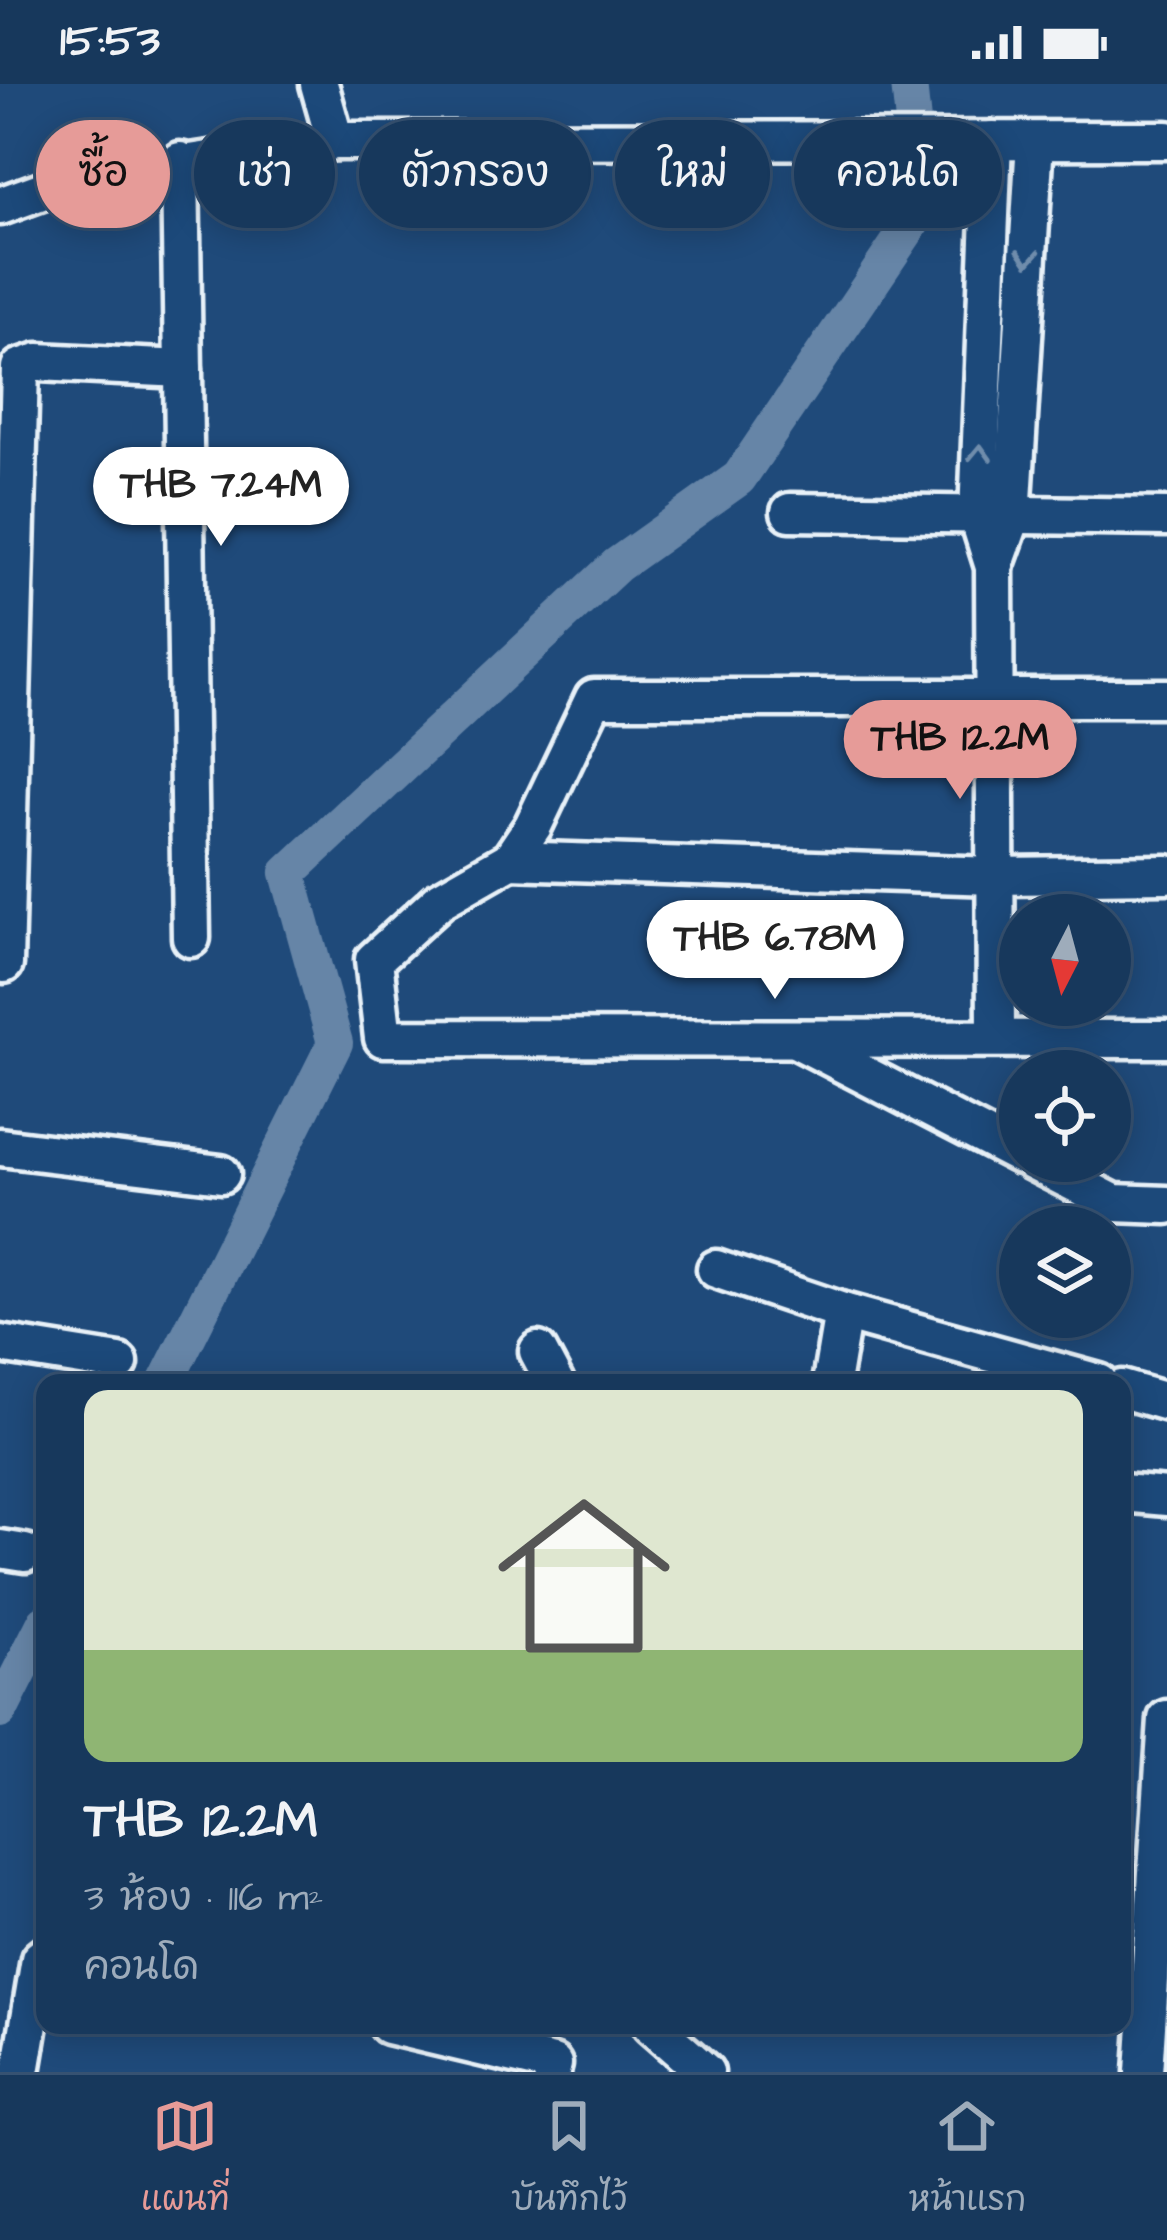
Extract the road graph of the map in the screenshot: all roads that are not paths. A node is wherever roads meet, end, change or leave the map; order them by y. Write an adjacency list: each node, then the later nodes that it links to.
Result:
1 (319, 84): 2 (street)
2 (329, 120)
3 (794, 140): 6 (street)
4 (1002, 140): 7 (street)
5 (1167, 140): 7 (street)
6 (335, 141)
7 (1035, 141): 14 (street, one-way to 14)
8 (194, 159): 9 (street)
9 (180, 161): 10 (street); 12 (street)
10 (0, 206)
11 (993, 228): 14 (street, one-way to 11)
12 (183, 369): 21 (street); 22 (street)
13 (790, 512): 14 (street)
14 (995, 516): 15 (street); 16 (street)
15 (1167, 517)
16 (996, 698): 17 (street); 18 (street); 20 (street)
17 (1167, 698)
18 (510, 860): 20 (street); 24 (street)
19 (1167, 874): 20 (street)
20 (995, 875): 23 (street)
21 (190, 938)
22 (4, 964)
23 (996, 1036): 24 (street); 25 (street)
24 (792, 1038): 26 (street)
25 (1167, 1039)
26 (999, 1144)
27 (0, 1148): 28 (street)
28 (220, 1174)
29 (1073, 1182): 30 (street)
30 (1167, 1205)
31 (716, 1269): 32 (street)
32 (842, 1312): 35 (street); 36 (street)
33 (0, 1344): 34 (street)
34 (119, 1363)
35 (832, 1374)
36 (1066, 1374)
37 (1131, 1392): 38 (street)
38 (1167, 1402)
39 (1131, 1494): 40 (street)
40 (1167, 1497)
41 (1167, 1719): 48 (street)
42 (36, 1983): 45 (street)
43 (426, 2034): 46 (street)
44 (661, 2034): 47 (street)
45 (21, 2072)
46 (551, 2072)
47 (705, 2072)
48 (1144, 2072)

